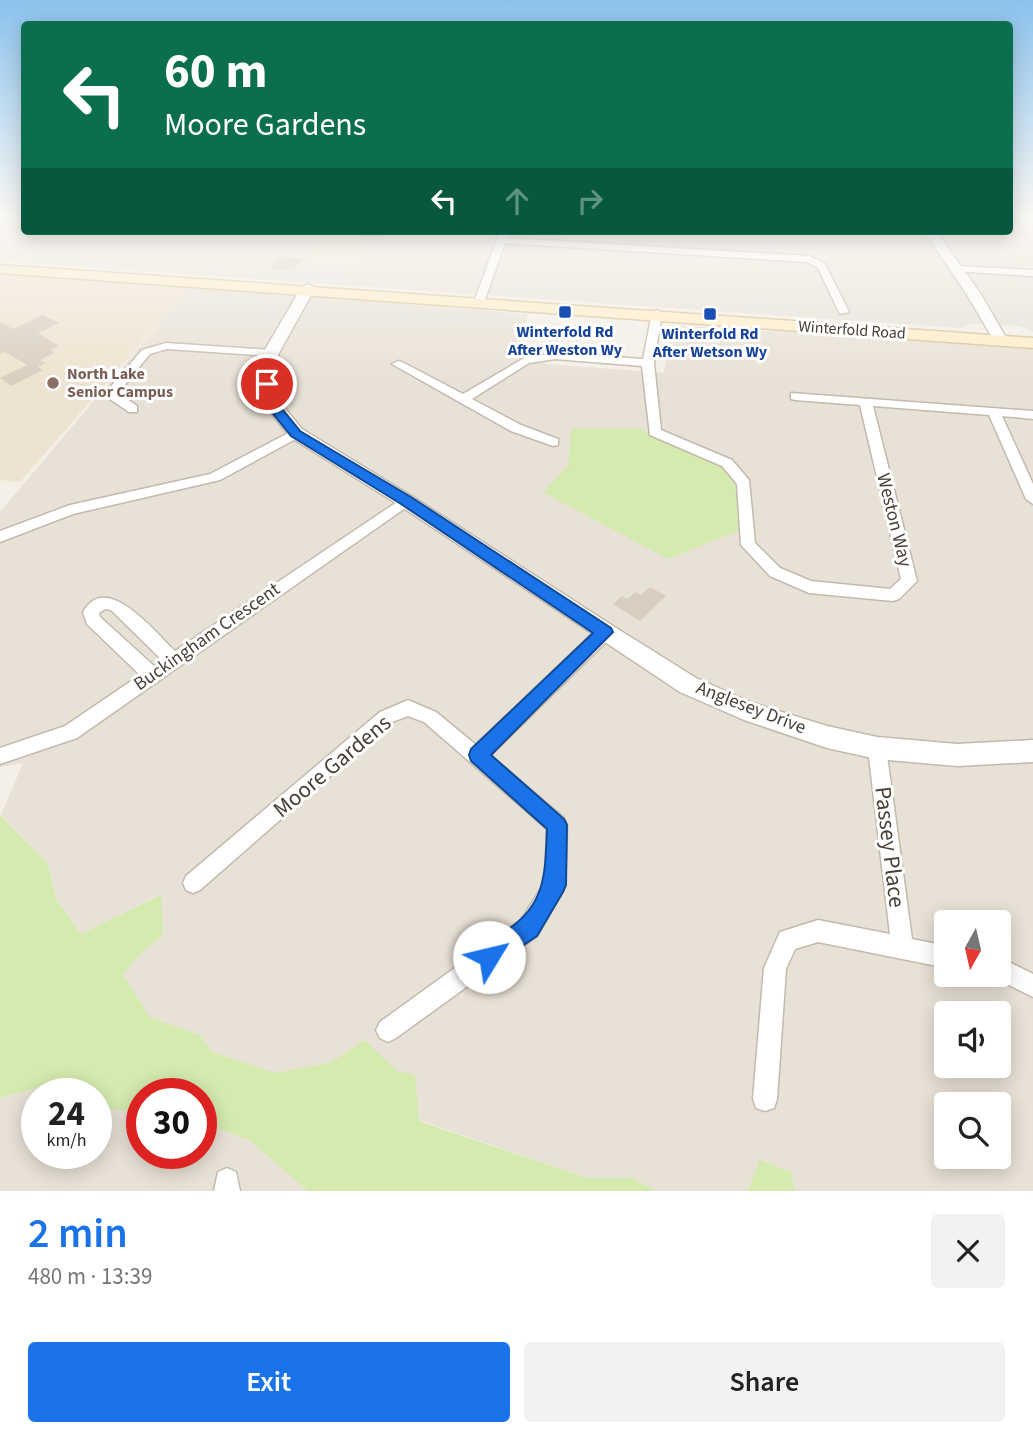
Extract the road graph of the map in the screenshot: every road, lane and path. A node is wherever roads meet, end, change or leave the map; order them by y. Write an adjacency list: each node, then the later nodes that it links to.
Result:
1 (89, 274): 5 (main road, Winterfold Road)
2 (489, 274): 6 (street)
3 (826, 274): 7 (street)
4 (960, 274): 9 (street)
5 (312, 290): 6 (main road, Winterfold Road); 11 (street, Anglesey Drive)
6 (478, 302): 8 (main road, Winterfold Road)
7 (844, 312)
8 (652, 314): 9 (main road, Winterfold Road); 12 (street, Weston Way)
9 (1007, 339): 10 (main road, Winterfold Road)
10 (1033, 341)
11 (271, 353): 17 (street); 20 (street, Anglesey Drive)
12 (648, 363): 15 (street); 16 (street, Weston Way)
13 (398, 364): 15 (street)
14 (795, 396): 16 (street)
15 (463, 399): 21 (street)
16 (866, 403): 18 (street)
17 (133, 409)
18 (994, 413): 19 (street); 22 (street)
19 (1033, 415)
20 (296, 433): 23 (street, Anglesey Drive); 24 (street)
21 (553, 442)
22 (1033, 499)
23 (406, 501): 25 (street, Anglesey Drive); 26 (street, Buckingham Crescent)
24 (0, 535)
25 (605, 632): 28 (street, Anglesey Drive); 30 (street)
26 (173, 660): 27 (street, Buckingham Crescent); 27 (street)
27 (152, 675): 31 (street, Buckingham Crescent)
28 (877, 748): 29 (street, Anglesey Drive); 33 (street, Passey Place)
29 (1033, 751)
30 (478, 755): 32 (street, Moore Gardens); 37 (street, Moore Gardens)
31 (0, 756)
32 (193, 883)
33 (902, 947): 34 (street); 38 (street)
34 (934, 954)
35 (1012, 975): 36 (street)
36 (1033, 986)
37 (388, 1030)
38 (765, 1099)

